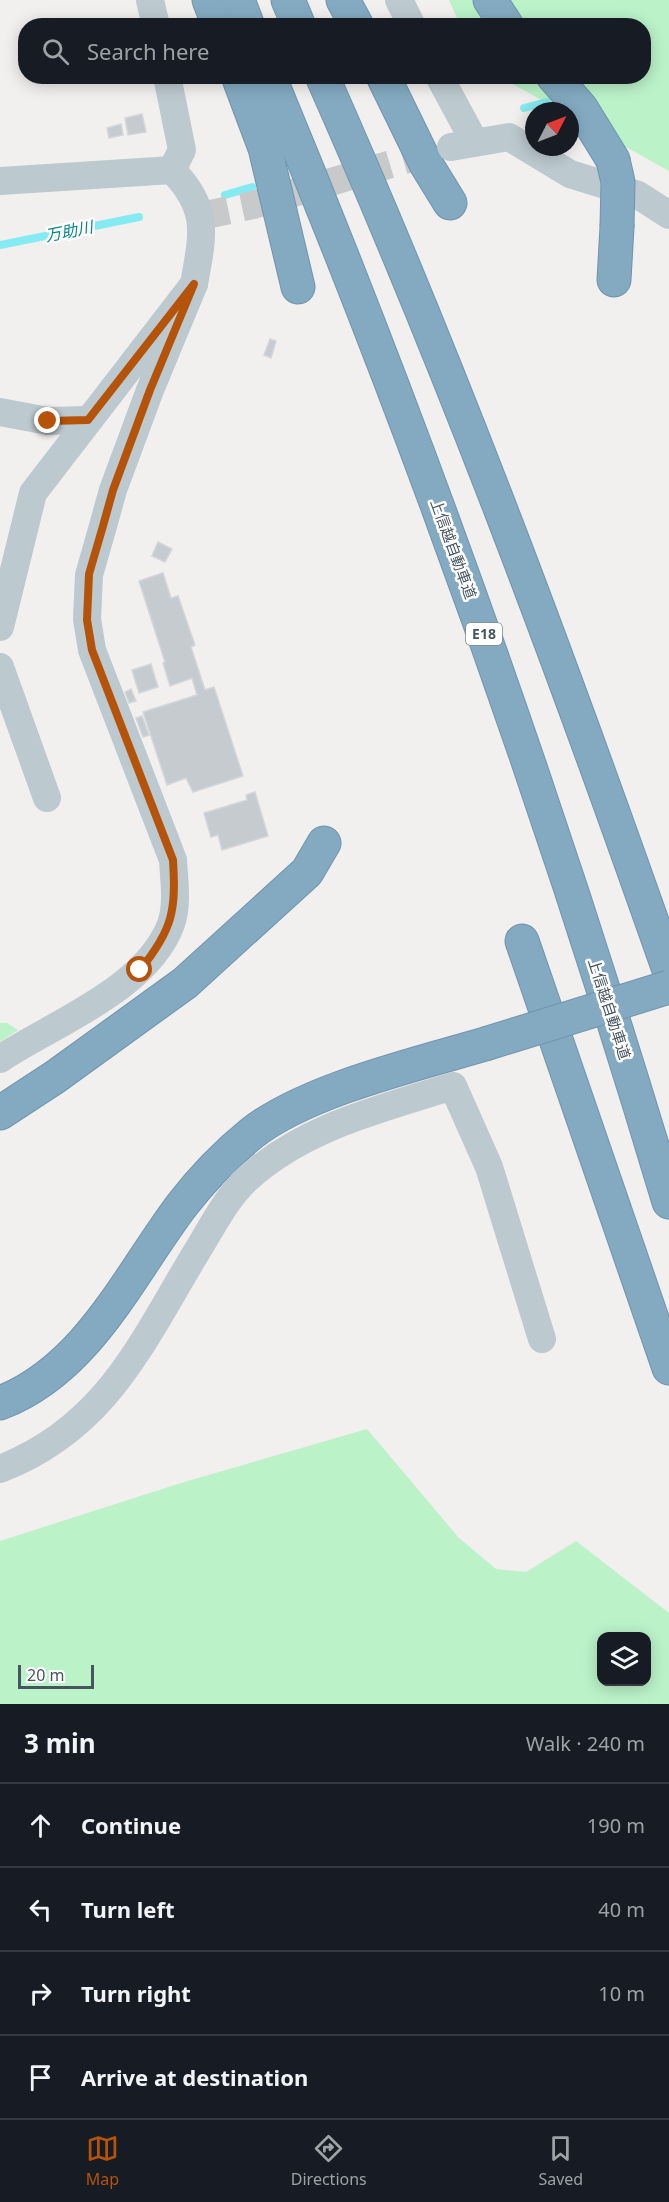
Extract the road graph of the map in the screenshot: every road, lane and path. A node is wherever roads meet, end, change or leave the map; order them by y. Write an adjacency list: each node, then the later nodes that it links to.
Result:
1 (150, 0): 8 (street)
2 (210, 0): 9 (highway)
3 (238, 0): 10 (highway)
4 (288, 0): 11 (highway)
5 (344, 0): 12 (highway)
6 (399, 0): 13 (street)
7 (490, 0): 14 (highway)
8 (154, 18)
9 (216, 18)
10 (245, 18)
11 (296, 18)
12 (353, 18)
13 (408, 18)
14 (502, 18)
15 (170, 84): 22 (street)
16 (241, 84): 28 (highway)
17 (272, 84): 40 (highway, 上信越自動車道 / E18)
18 (325, 84): 36 (highway)
19 (387, 84): 24 (highway)
20 (442, 84): 25 (street)
21 (560, 84): 26 (highway, bridge)
22 (172, 170): 23 (street); 27 (street)
23 (0, 181)
24 (450, 203)
25 (669, 215)
26 (615, 280)
27 (194, 284): 30 (street); 38 (street)
28 (298, 286)
29 (0, 412): 30 (street)
30 (88, 420): 31 (street)
31 (0, 627)
32 (0, 667): 33 (street)
33 (47, 798)
34 (324, 843): 39 (highway)
35 (522, 941): 42 (highway)
36 (669, 970)
37 (669, 987): 43 (highway, bridge)
38 (0, 1059)
39 (0, 1113)
40 (669, 1202)
41 (542, 1339): 44 (street)
42 (669, 1368)
43 (0, 1403)
44 (0, 1469)

